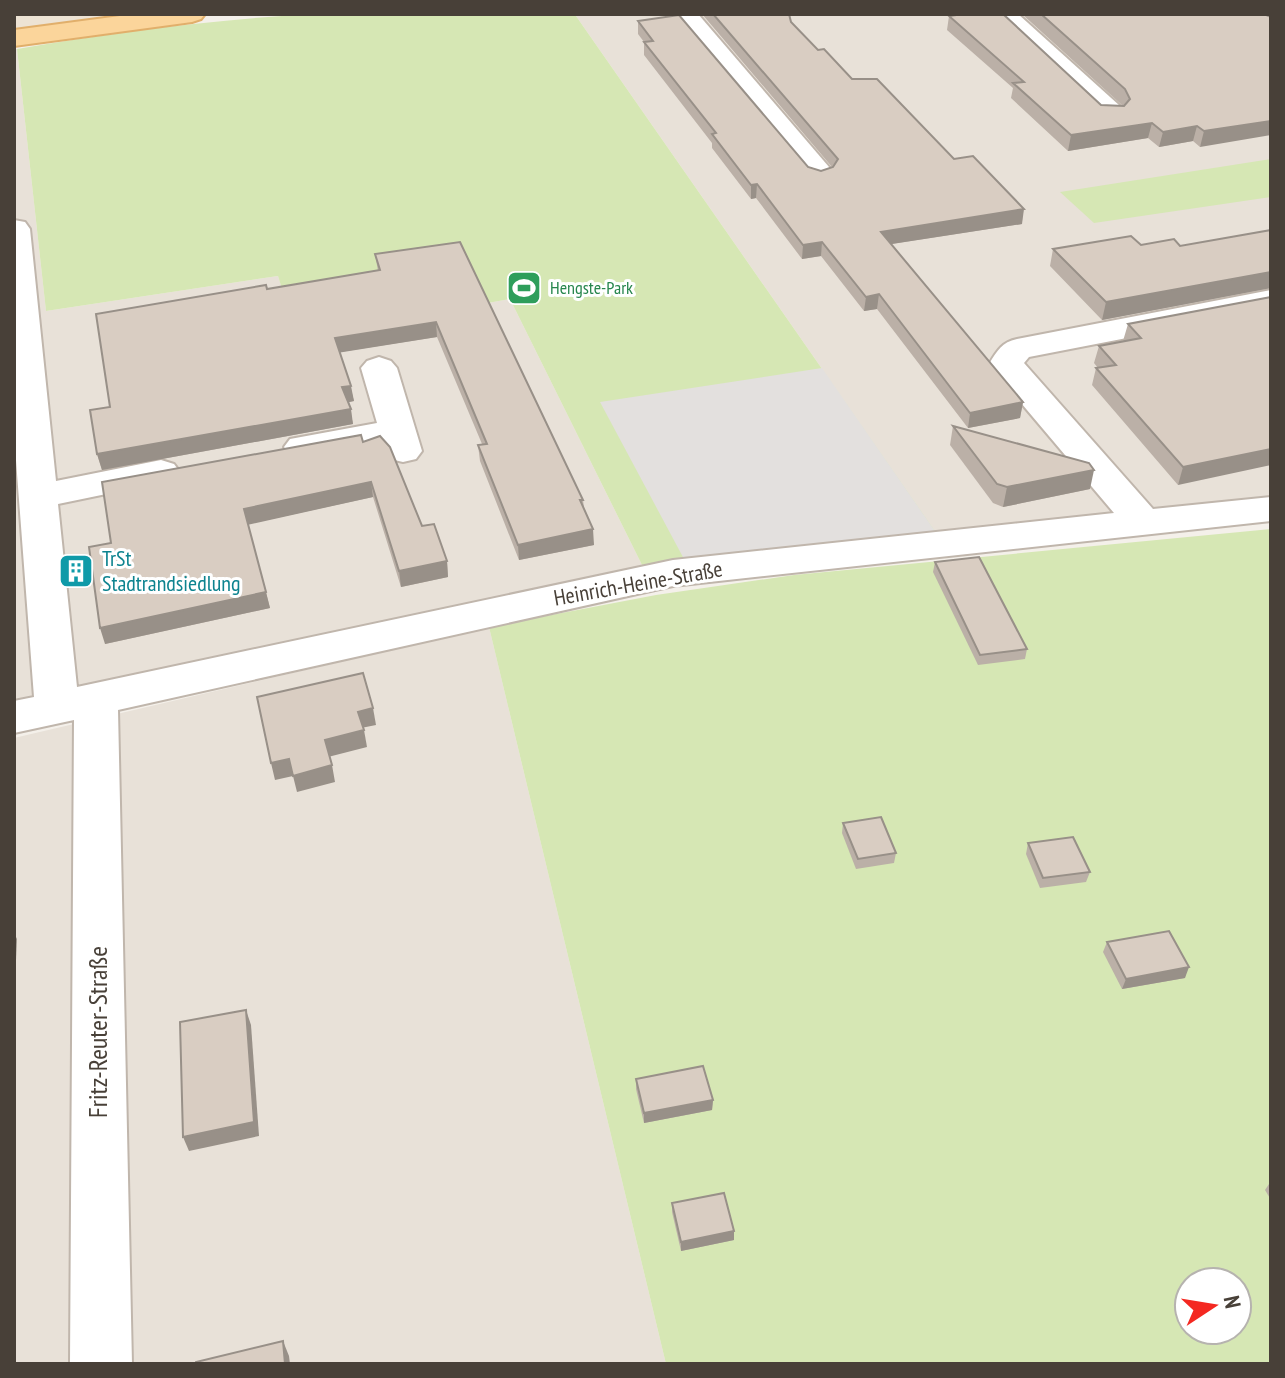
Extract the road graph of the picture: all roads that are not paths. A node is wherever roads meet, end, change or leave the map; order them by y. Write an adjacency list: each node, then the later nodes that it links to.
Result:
1 (192, 14): 4 (main road)
2 (684, 14): 6 (street)
3 (1003, 14): 5 (street)
4 (14, 38)
5 (1110, 112)
6 (819, 173)
7 (14, 229): 12 (street, Fritz-Reuter-Straße)
8 (1271, 300): 14 (street)
9 (379, 368): 10 (street)
10 (262, 454)
11 (202, 465): 12 (street)
12 (38, 496): 15 (street, Fritz-Reuter-Straße)
13 (1271, 509): 14 (street, Heinrich-Heine-Straße)
14 (1142, 521): 15 (street, Heinrich-Heine-Straße)
15 (76, 703): 16 (street, Heinrich-Heine-Straße); 17 (street, Fritz-Reuter-Straße)
16 (14, 717)
17 (101, 1364)

